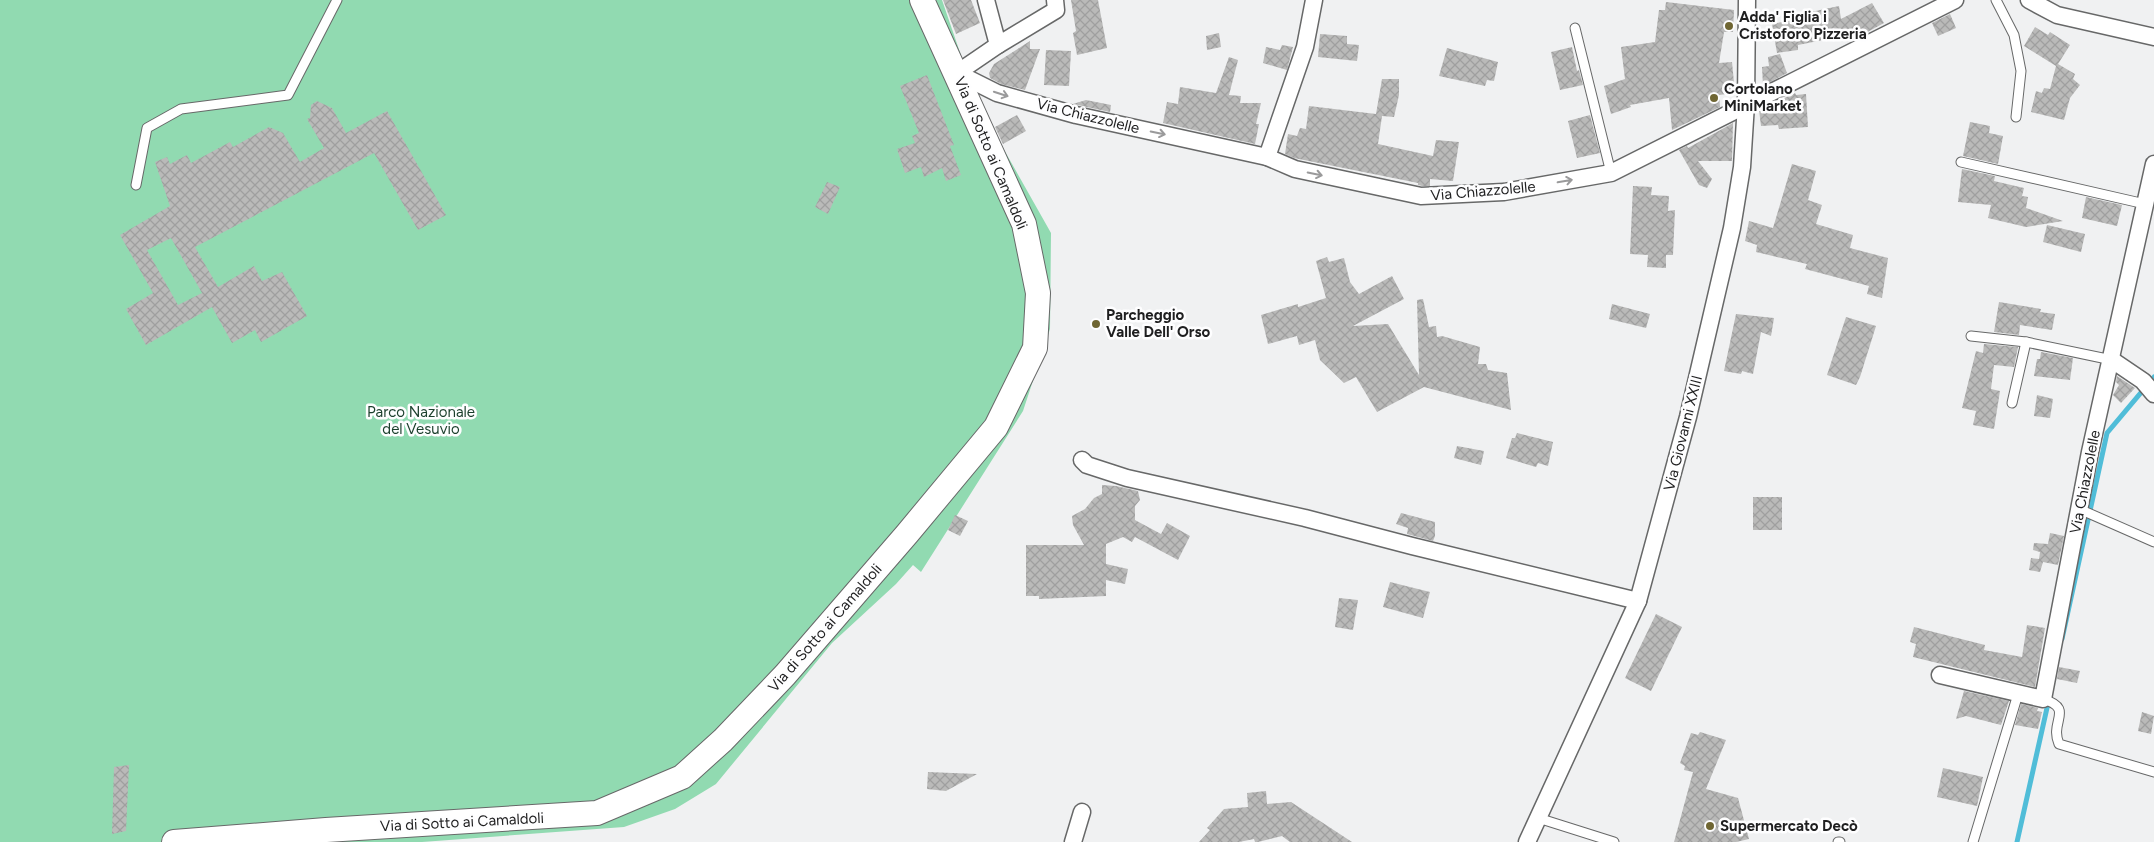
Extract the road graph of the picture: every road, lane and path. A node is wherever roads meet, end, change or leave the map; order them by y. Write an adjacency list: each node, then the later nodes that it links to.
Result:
1 (337, 0): 20 (lane)
2 (922, 0): 13 (street, Via di Sotto ai Camaldoli)
3 (986, 0): 12 (street)
4 (1055, 0): 12 (street)
5 (1314, 0): 16 (street)
6 (1747, 0): 14 (street, Via Giovanni XXIII)
7 (1955, 0): 14 (street, Via Chiazzolelle)
8 (1996, 0): 15 (lane)
9 (2029, 0): 11 (street)
10 (1575, 28): 19 (lane)
11 (2154, 37)
12 (998, 45): 13 (street)
13 (956, 73): 16 (street, Via Chiazzolelle, one-way to 16); 37 (street, Via di Sotto ai Camaldoli)
14 (1746, 104): 19 (street, Via Chiazzolelle); 30 (street, Via Giovanni XXIII)
15 (2016, 117)
16 (1267, 157): 19 (street, Via Chiazzolelle, one-way to 19)
17 (1961, 162): 21 (lane)
18 (2154, 164): 21 (street, Via Chiazzolelle)
19 (1611, 173)
20 (136, 185)
21 (2145, 204): 24 (street, Via Chiazzolelle)
22 (1971, 336): 23 (lane)
23 (2026, 342): 24 (lane); 26 (lane)
24 (2112, 360): 25 (street); 28 (street, Via Chiazzolelle)
25 (2149, 387)
26 (2012, 403)
27 (1082, 460): 30 (street)
28 (2081, 510): 29 (lane); 33 (street, Via Chiazzolelle)
29 (2154, 542)
30 (1638, 601): 36 (street, Via Giovanni XXIII)
31 (1940, 675): 32 (street)
32 (2018, 694): 33 (street); 41 (lane)
33 (2049, 701): 34 (lane)
34 (2154, 772)
35 (1082, 812): 38 (street)
36 (1538, 818): 39 (street, Via Giovanni XXIII); 40 (lane)
37 (174, 842)
38 (1073, 842)
39 (1527, 842)
40 (1614, 842)
41 (1973, 842)

